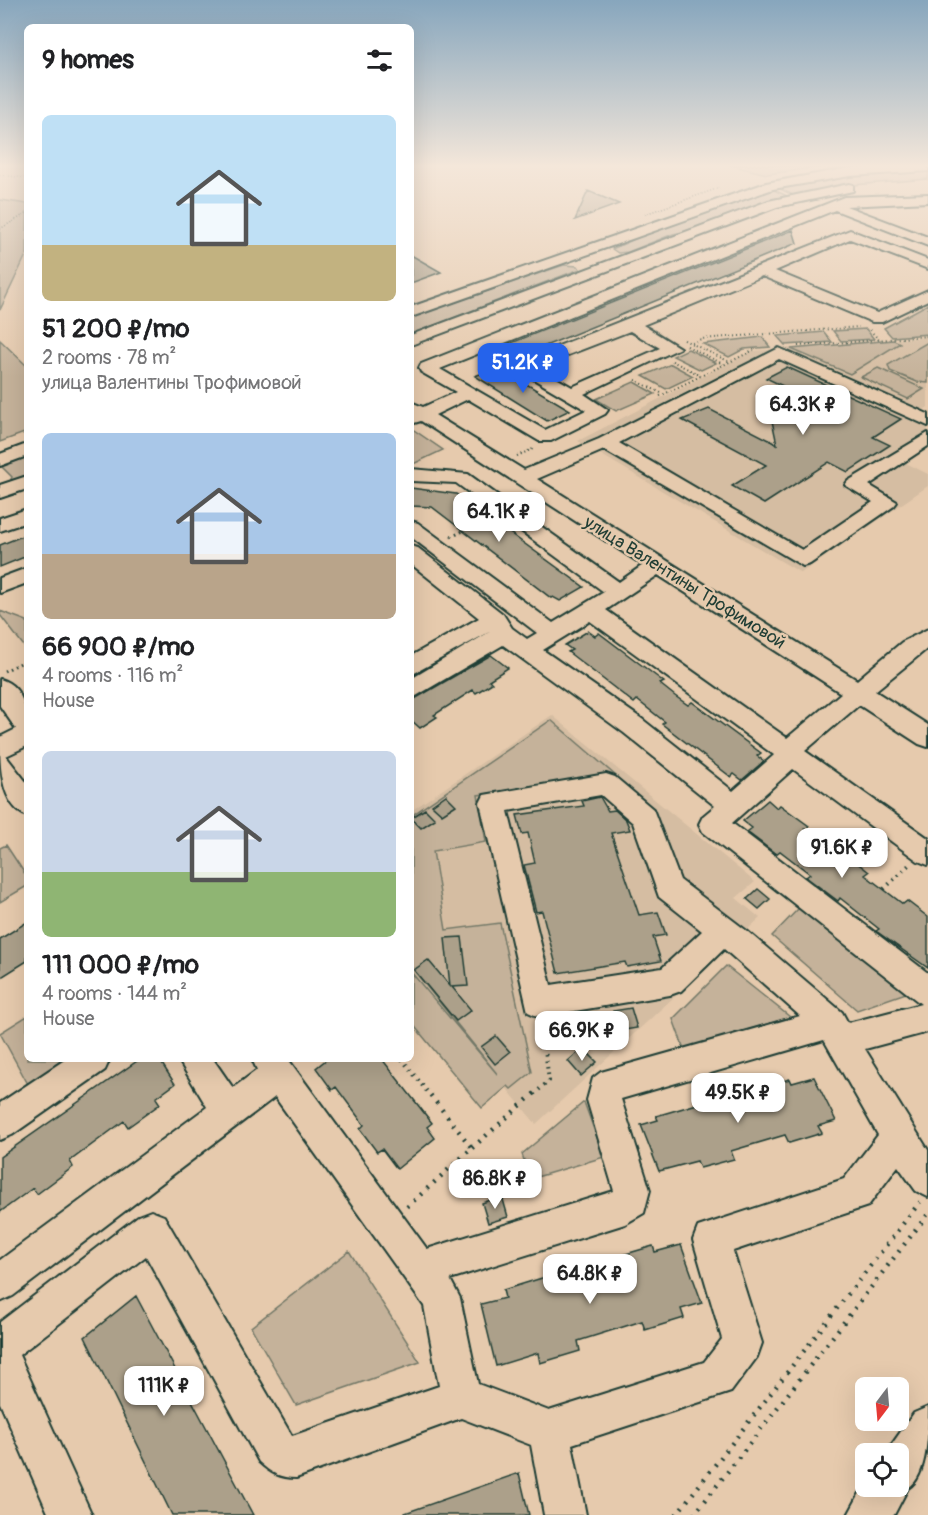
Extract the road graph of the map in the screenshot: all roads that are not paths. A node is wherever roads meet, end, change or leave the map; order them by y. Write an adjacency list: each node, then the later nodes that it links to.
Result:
1 (626, 236): 11 (street)
2 (632, 236): 8 (street)
3 (691, 236): 8 (street)
4 (761, 236): 12 (street)
5 (846, 236): 14 (street)
6 (854, 236): 13 (street)
7 (912, 236): 9 (street)
8 (687, 237): 16 (street)
9 (928, 242)
10 (564, 243): 11 (street)
11 (583, 251): 15 (street)
12 (712, 255): 14 (street); 18 (street)
13 (928, 265)
14 (757, 271): 17 (street); 20 (street)
15 (488, 285): 16 (street); 19 (street)
16 (535, 293): 21 (street)
17 (928, 294)
18 (602, 298): 20 (street); 22 (street)
19 (414, 311)
20 (631, 316): 23 (street); 23 (street)
21 (414, 339)
22 (468, 393): 23 (street); 24 (street)
23 (571, 394)
24 (414, 413): 32 (street, улица Валентины Трофимовой)
25 (928, 421): 27 (street)
26 (928, 438): 27 (street)
27 (605, 443): 32 (street)
28 (24, 451): 29 (street)
29 (0, 460)
30 (414, 475): 43 (street)
31 (0, 476): 33 (street)
32 (522, 478): 40 (street, улица Валентины Трофимовой)
33 (0, 482)
34 (24, 483): 35 (street)
35 (0, 492)
36 (24, 516): 37 (street)
37 (0, 525)
38 (414, 529): 46 (street)
39 (414, 554): 45 (street)
40 (657, 565): 43 (street); 52 (street, улица Валентины Трофимовой)
41 (24, 576): 42 (street)
42 (0, 586)
43 (619, 592): 44 (street)
44 (590, 610): 46 (street); 57 (street)
45 (500, 626): 48 (street); 49 (street); 51 (street)
46 (552, 633): 48 (street)
47 (922, 648): 52 (street)
48 (526, 650): 60 (street)
49 (414, 666)
50 (0, 688): 53 (street)
51 (414, 688)
52 (859, 692): 55 (street, улица Валентины Трофимовой); 57 (street)
53 (24, 722)
54 (24, 736): 56 (street)
55 (928, 737)
56 (0, 748)
57 (787, 752): 60 (street); 61 (street)
58 (0, 764): 59 (street)
59 (24, 800)
60 (732, 806): 63 (street)
61 (926, 852)
62 (723, 930): 62 (street); 65 (street)
63 (928, 992)
64 (928, 1017): 65 (street)
65 (836, 1032): 71 (street); 73 (street)
66 (90, 1062): 70 (street)
67 (196, 1062): 69 (street)
68 (274, 1067): 69 (street); 73 (street)
69 (229, 1112): 74 (street)
70 (0, 1123)
71 (898, 1137): 72 (street); 79 (street)
72 (924, 1190)
73 (420, 1270): 77 (street)
74 (0, 1283)
75 (0, 1346): 77 (street)
76 (0, 1357): 82 (street)
77 (461, 1398): 79 (street)
78 (928, 1427): 80 (street)
79 (549, 1431): 83 (street)
80 (909, 1455)
81 (880, 1497): 84 (street)
82 (71, 1515)
83 (565, 1515)
84 (868, 1515)

